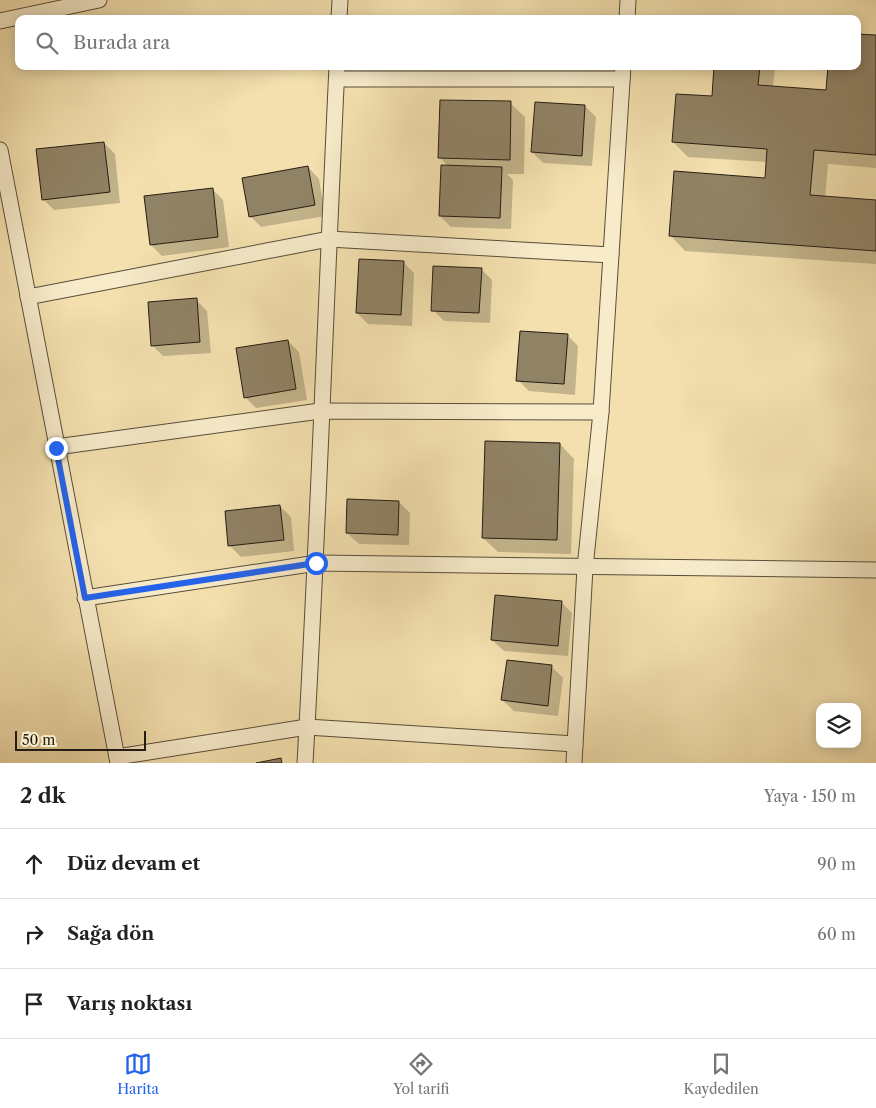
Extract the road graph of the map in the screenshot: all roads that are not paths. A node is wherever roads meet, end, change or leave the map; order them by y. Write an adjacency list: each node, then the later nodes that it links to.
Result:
1 (99, 0): 4 (street)
2 (340, 0): 5 (street)
3 (628, 0): 6 (street)
4 (28, 15)
5 (340, 15)
6 (627, 15)
7 (15, 18): 8 (street)
8 (0, 21)
9 (623, 72): 10 (street); 13 (street)
10 (337, 73): 12 (street)
11 (0, 150): 14 (street)
12 (329, 239): 13 (street); 14 (street); 15 (street)
13 (611, 255): 16 (street)
14 (28, 297): 17 (street)
15 (320, 411): 16 (street); 17 (street); 18 (street)
16 (601, 412): 19 (street)
17 (56, 448): 21 (street)
18 (316, 563): 19 (street); 21 (street); 22 (street)
19 (585, 568): 20 (street); 23 (street)
20 (876, 570)
21 (85, 598): 24 (street)
22 (307, 727): 23 (street); 24 (street); 25 (street)
23 (575, 744): 26 (street)
24 (118, 760)
25 (305, 763)
26 (574, 763)

